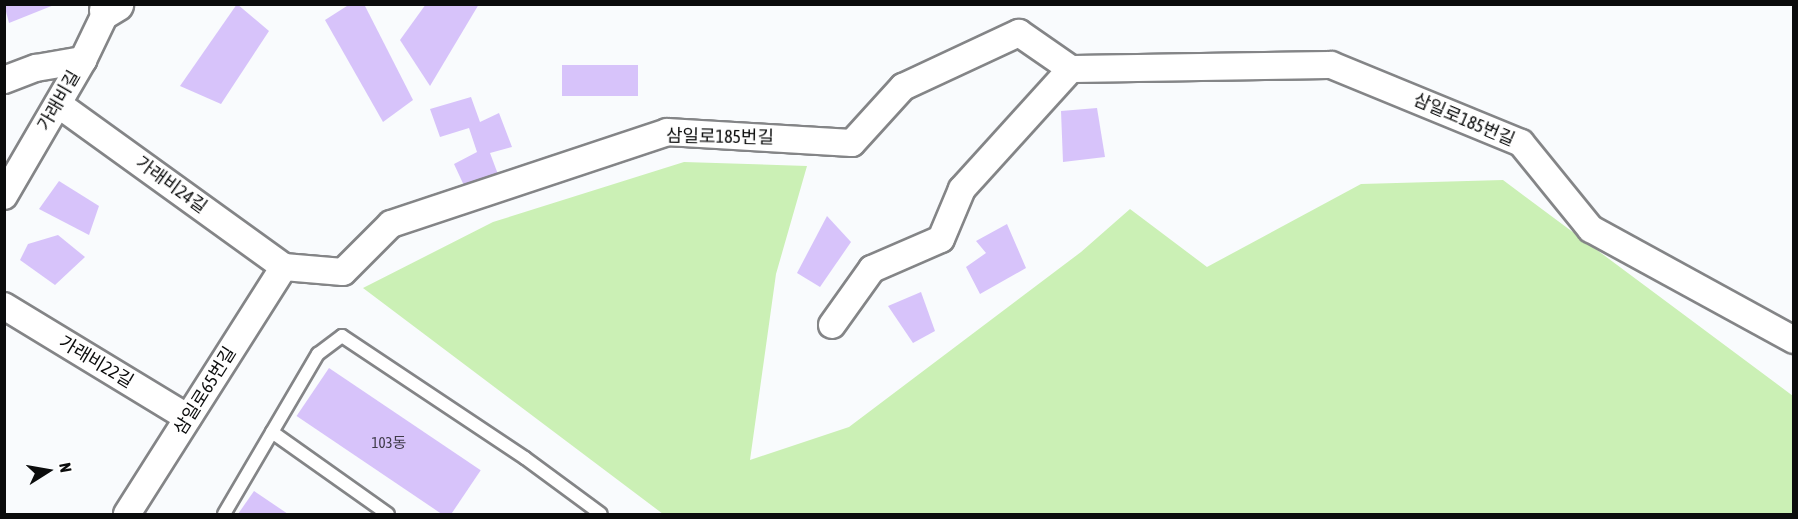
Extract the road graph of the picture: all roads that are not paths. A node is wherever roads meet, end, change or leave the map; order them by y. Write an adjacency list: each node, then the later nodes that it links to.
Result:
1 (110, 6): 2 (street, 가래비길)
2 (83, 60): 4 (street); 5 (street, 가래비길)
3 (1071, 69): 7 (street, 삼일로185번길); 9 (street); 10 (street, 삼일로185번길)
4 (4, 80)
5 (58, 104): 6 (street, 가래비길); 7 (street, 가래비24길)
6 (4, 196)
7 (284, 267): 11 (street, 삼일로65번길)
8 (4, 306): 11 (street, 가래비22길)
9 (832, 325)
10 (1794, 340)
11 (188, 418): 13 (street, 삼일로65번길)
12 (272, 432): 14 (lane); 15 (lane); 16 (lane)
13 (127, 514)
14 (224, 514)
15 (388, 514)
16 (601, 514)

